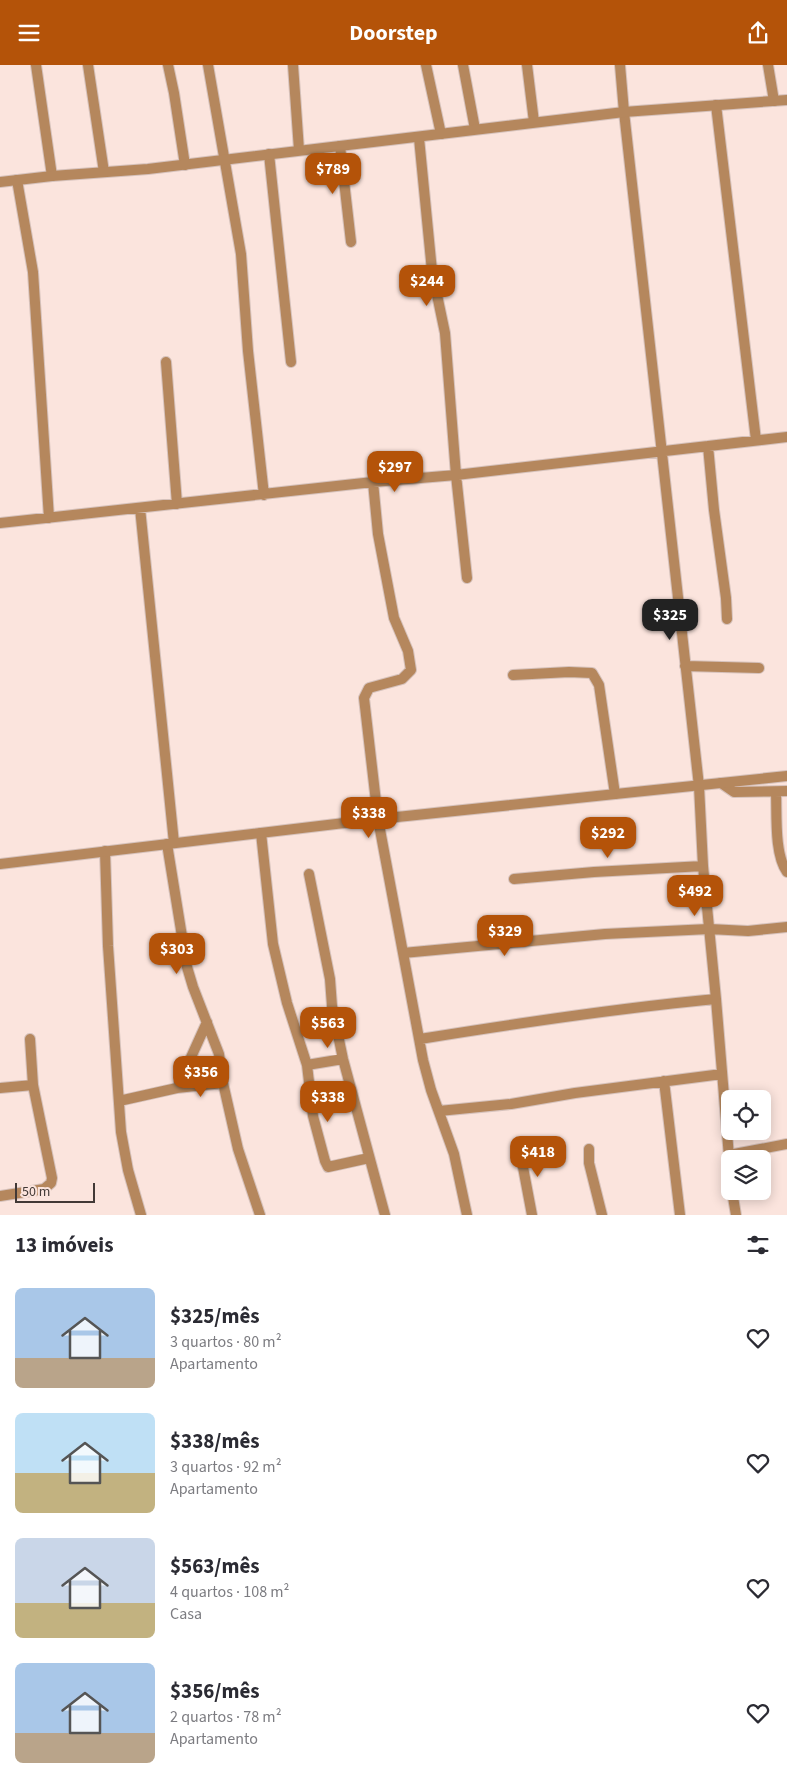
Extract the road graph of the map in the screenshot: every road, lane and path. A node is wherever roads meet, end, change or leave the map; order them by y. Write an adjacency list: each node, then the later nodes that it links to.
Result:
1 (36, 65): 25 (street)
2 (88, 65): 24 (street)
3 (168, 65): 23 (street)
4 (208, 65): 22 (street)
5 (293, 65): 20 (street)
6 (426, 65): 17 (street)
7 (463, 65): 16 (street)
8 (527, 65): 15 (street)
9 (620, 65): 14 (street)
10 (768, 65): 12 (street)
11 (787, 100): 12 (street)
12 (774, 101): 13 (street)
13 (716, 105): 14 (street); 32 (street)
14 (624, 112): 15 (street); 34 (street)
15 (534, 122): 16 (street)
16 (475, 129): 17 (street)
17 (441, 134): 18 (street)
18 (419, 137): 19 (street); 35 (street)
19 (340, 146): 20 (street); 28 (street)
20 (299, 150): 21 (street)
21 (269, 154): 22 (street); 30 (street)
22 (226, 160): 23 (street); 37 (street)
23 (185, 165): 24 (street)
24 (104, 172): 25 (street)
25 (52, 176): 26 (street)
26 (17, 180): 27 (street); 40 (street)
27 (0, 182)
28 (351, 242)
29 (166, 362): 38 (street)
30 (291, 362)
31 (787, 437): 32 (street)
32 (756, 440): 33 (street)
33 (708, 446): 34 (street); 43 (street)
34 (661, 451): 35 (street); 44 (street)
35 (456, 475): 36 (street); 42 (street)
36 (373, 483): 37 (street); 53 (street)
37 (264, 495): 38 (street)
38 (176, 504): 39 (street)
39 (140, 508): 40 (street); 55 (street)
40 (49, 518): 41 (street)
41 (0, 523)
42 (467, 578)
43 (727, 619)
44 (685, 666): 45 (street); 49 (street)
45 (759, 668)
46 (513, 675): 52 (street)
47 (787, 776): 48 (street)
48 (721, 783): 49 (street); 51 (street)
49 (699, 786): 52 (street); 58 (street)
50 (787, 791): 51 (street)
51 (776, 792): 59 (street)
52 (615, 794): 53 (street)
53 (378, 819): 54 (street); 64 (street)
54 (261, 833): 55 (street); 70 (street)
55 (170, 843): 56 (street); 66 (street)
56 (105, 851): 57 (street); 77 (street)
57 (0, 864)
58 (703, 866): 61 (street); 63 (street)
59 (787, 872)
60 (309, 874): 69 (street)
61 (514, 879)
62 (787, 927): 63 (street)
63 (709, 929): 64 (street); 65 (street)
64 (403, 953): 68 (street)
65 (716, 999): 68 (street); 71 (street)
66 (207, 1022): 73 (street); 76 (street)
67 (30, 1039): 74 (street)
68 (420, 1039): 78 (street)
69 (343, 1059): 70 (street); 84 (street)
70 (307, 1065): 84 (street)
71 (722, 1074): 72 (street); 82 (street)
72 (664, 1081): 78 (street); 93 (street)
73 (223, 1083): 76 (street); 88 (street)
74 (33, 1085): 75 (street); 85 (street)
75 (0, 1088)
76 (177, 1088): 77 (street)
77 (119, 1101): 87 (street)
78 (439, 1111): 90 (street)
79 (787, 1144): 83 (street)
80 (519, 1146): 91 (street)
81 (590, 1149): 92 (street)
82 (729, 1150)
83 (755, 1150)
84 (369, 1158): 89 (street)
85 (0, 1197)
86 (734, 1200): 94 (street)
87 (141, 1215)
88 (260, 1215)
89 (385, 1215)
90 (467, 1215)
91 (532, 1215)
92 (602, 1215)
93 (680, 1215)
94 (736, 1215)

